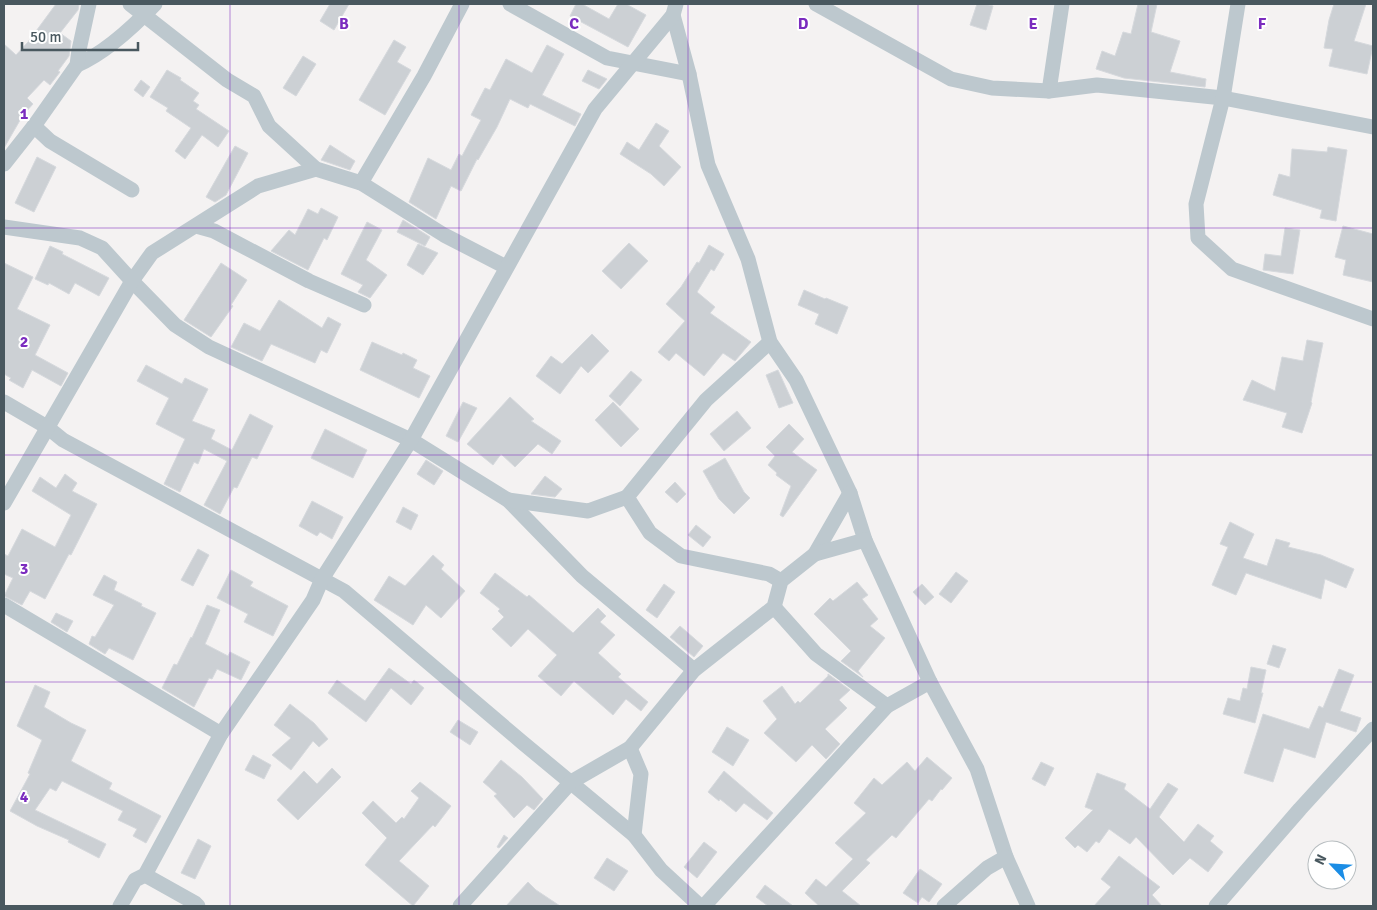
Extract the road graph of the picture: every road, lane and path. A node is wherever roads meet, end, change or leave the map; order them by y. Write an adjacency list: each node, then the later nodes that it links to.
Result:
1 (89, 4): 12 (street)
2 (130, 4): 10 (street)
3 (156, 4): 10 (street)
4 (462, 4): 20 (street)
5 (510, 4): 11 (street)
6 (816, 4): 14 (street)
7 (1062, 4): 14 (street)
8 (1238, 4): 15 (street)
9 (675, 10): 11 (street); 13 (street)
10 (143, 16): 12 (street); 19 (street)
11 (634, 63): 13 (street); 24 (street)
12 (77, 65): 16 (street)
13 (689, 74): 28 (street)
14 (1049, 91): 15 (street)
15 (1223, 98): 17 (street); 27 (street)
16 (34, 126): 18 (street); 21 (street)
17 (1373, 127)
18 (4, 164)
19 (316, 170): 20 (street); 22 (street)
20 (361, 183): 24 (street)
21 (132, 190)
22 (196, 226): 25 (street); 26 (street)
23 (4, 227): 25 (street)
24 (506, 267): 31 (street)
25 (132, 281): 30 (street); 31 (street)
26 (364, 305)
27 (1373, 319)
28 (770, 342): 32 (street); 33 (street)
29 (4, 402): 30 (street)
30 (48, 427): 35 (street); 38 (street)
31 (411, 440): 34 (street); 38 (street)
32 (850, 493): 36 (street); 37 (street)
33 (627, 497): 34 (street); 39 (street)
34 (508, 500): 42 (street)
35 (4, 503)
36 (865, 540): 37 (street); 43 (street)
37 (815, 554): 39 (street)
38 (322, 579): 46 (street); 48 (street)
39 (781, 580): 41 (street)
40 (4, 605): 46 (street)
41 (774, 607): 42 (street); 44 (street)
42 (694, 670): 47 (street)
43 (930, 682): 44 (street); 50 (street)
44 (887, 706): 56 (street)
45 (1373, 729): 59 (street)
46 (221, 734): 51 (street)
47 (630, 748): 48 (street); 49 (street)
48 (571, 782): 49 (street); 54 (street)
49 (634, 835): 55 (street)
50 (1006, 857): 57 (street); 58 (street)
51 (144, 875): 52 (street); 53 (street)
52 (120, 906)
53 (198, 906)
54 (460, 906)
55 (700, 906)
56 (704, 906)
57 (944, 906)
58 (1028, 906)
59 (1216, 906)

